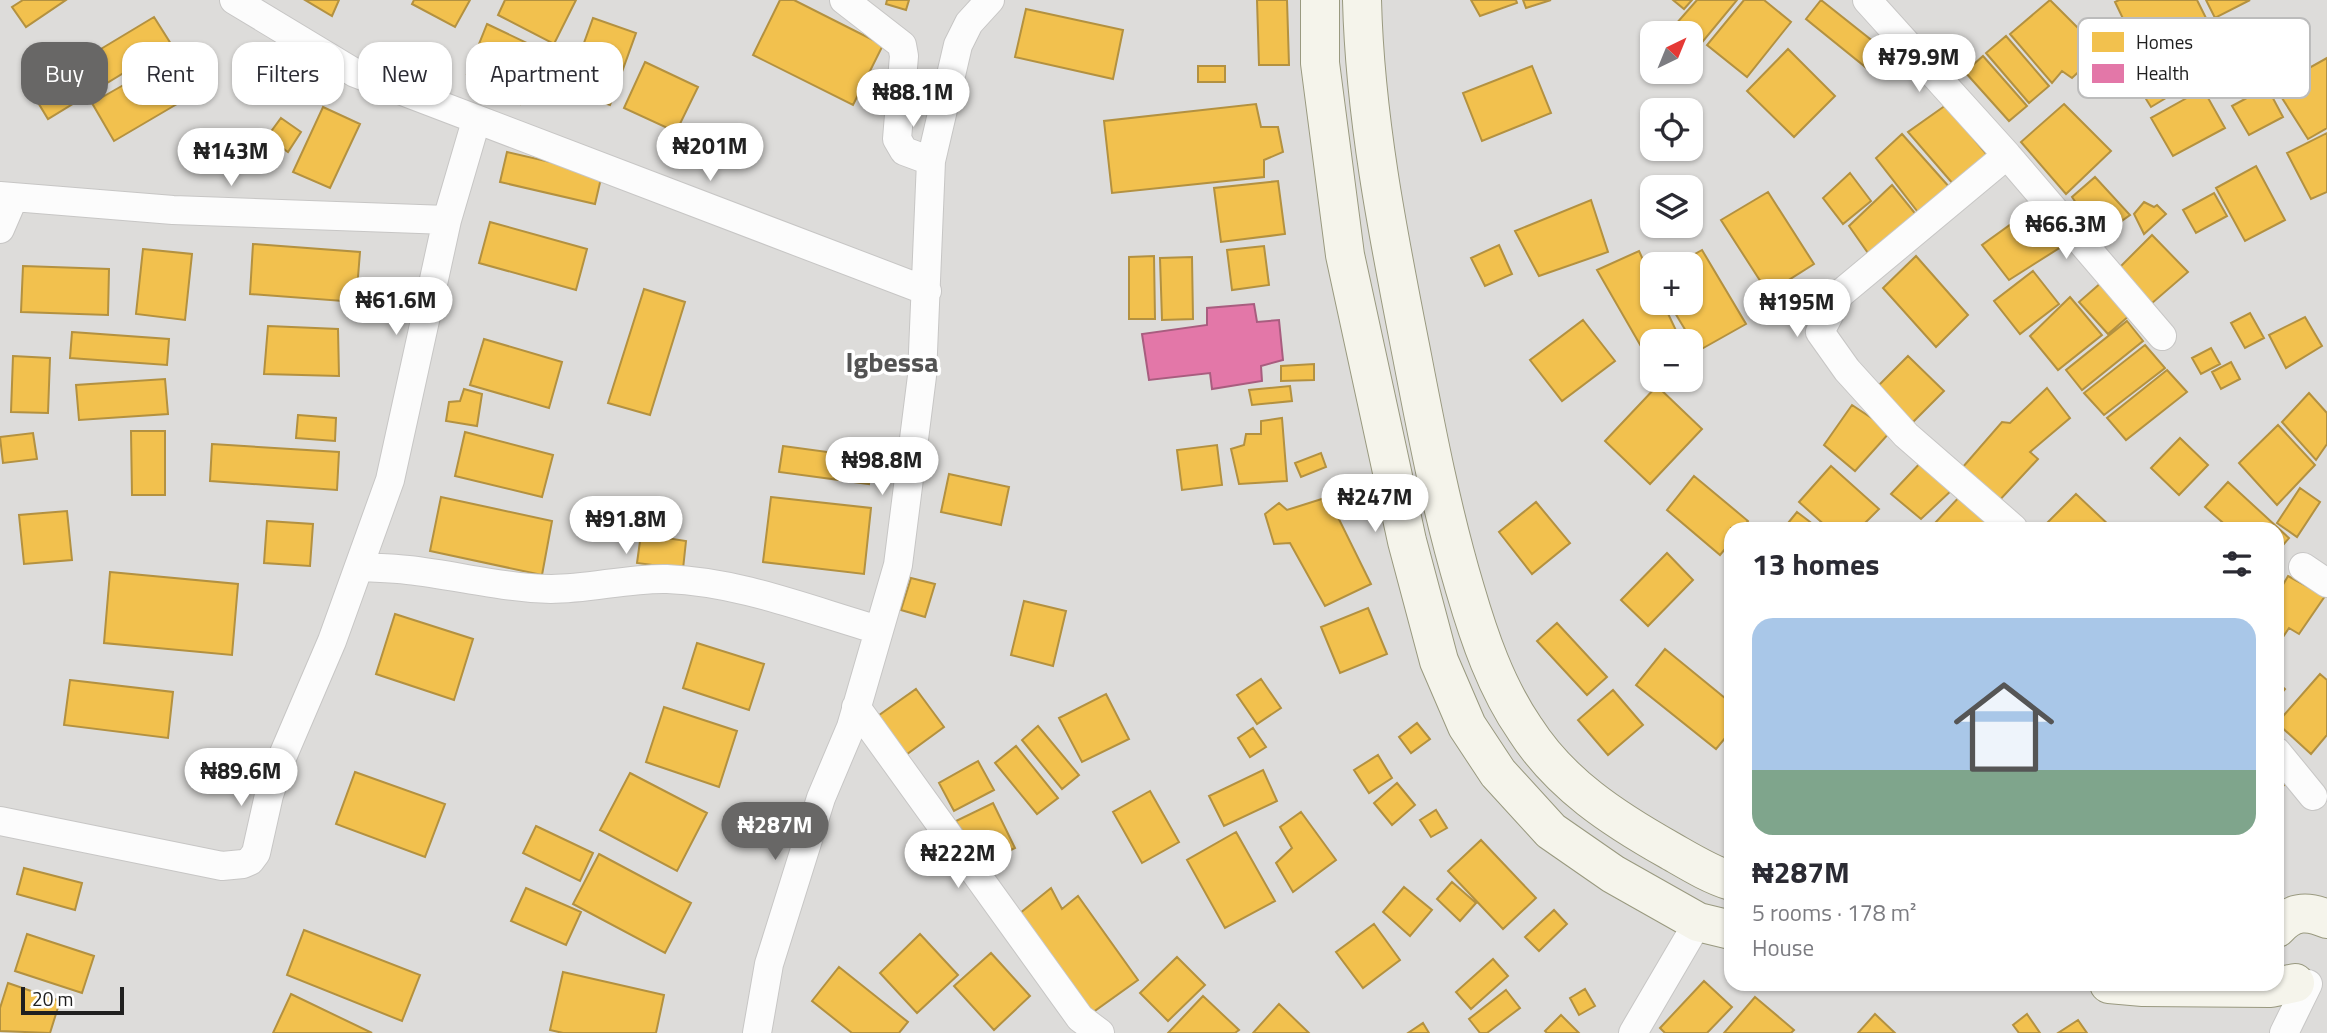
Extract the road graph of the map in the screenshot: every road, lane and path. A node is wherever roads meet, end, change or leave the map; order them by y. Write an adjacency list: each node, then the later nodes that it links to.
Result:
1 (234, 0): 7 (street)
2 (844, 0): 9 (street)
3 (990, 0): 9 (street)
4 (1320, 0): 25 (street)
5 (1362, 0): 24 (street)
6 (1867, 0): 8 (street)
7 (476, 121): 11 (street); 13 (street)
8 (2007, 155): 14 (street); 15 (street)
9 (931, 161): 13 (street)
10 (6, 197): 11 (street); 12 (street)
11 (447, 220): 16 (street)
12 (0, 229)
13 (927, 290): 19 (street)
14 (2162, 336)
15 (2006, 522)
16 (360, 567): 19 (street); 23 (street)
17 (2303, 567): 18 (street)
18 (2327, 583)
19 (879, 630): 20 (street)
20 (856, 707): 28 (street); 29 (street)
21 (2284, 761): 22 (street)
22 (2313, 796)
23 (0, 821)
24 (1724, 879)
25 (1715, 926): 30 (street)
26 (2302, 978): 27 (street); 31 (street)
27 (2284, 984)
28 (757, 1033)
29 (1100, 1033)
30 (1633, 1033)
31 (2284, 1033)

